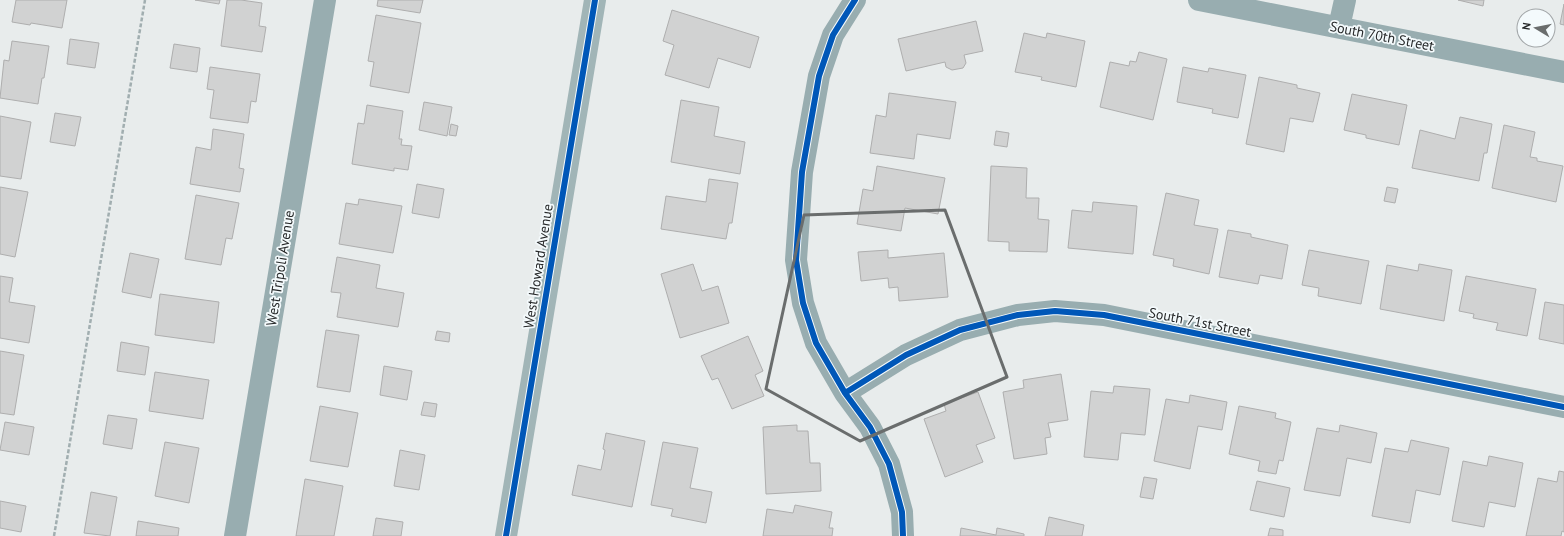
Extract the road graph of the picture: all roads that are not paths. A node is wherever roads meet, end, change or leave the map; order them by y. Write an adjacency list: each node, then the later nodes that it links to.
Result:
1 (325, 0): 10 (street, West Tripoli Avenue)
2 (595, 0): 11 (street, West Howard Avenue)
3 (855, 0): 8 (street)
4 (1199, 0): 6 (street, South 70th Street)
5 (1345, 0): 6 (street)
6 (1339, 27): 7 (street, South 70th Street)
7 (1564, 72)
8 (845, 393): 9 (street, South 71st Street); 12 (street)
9 (1564, 407)
10 (235, 536)
11 (506, 536)
12 (903, 536)

